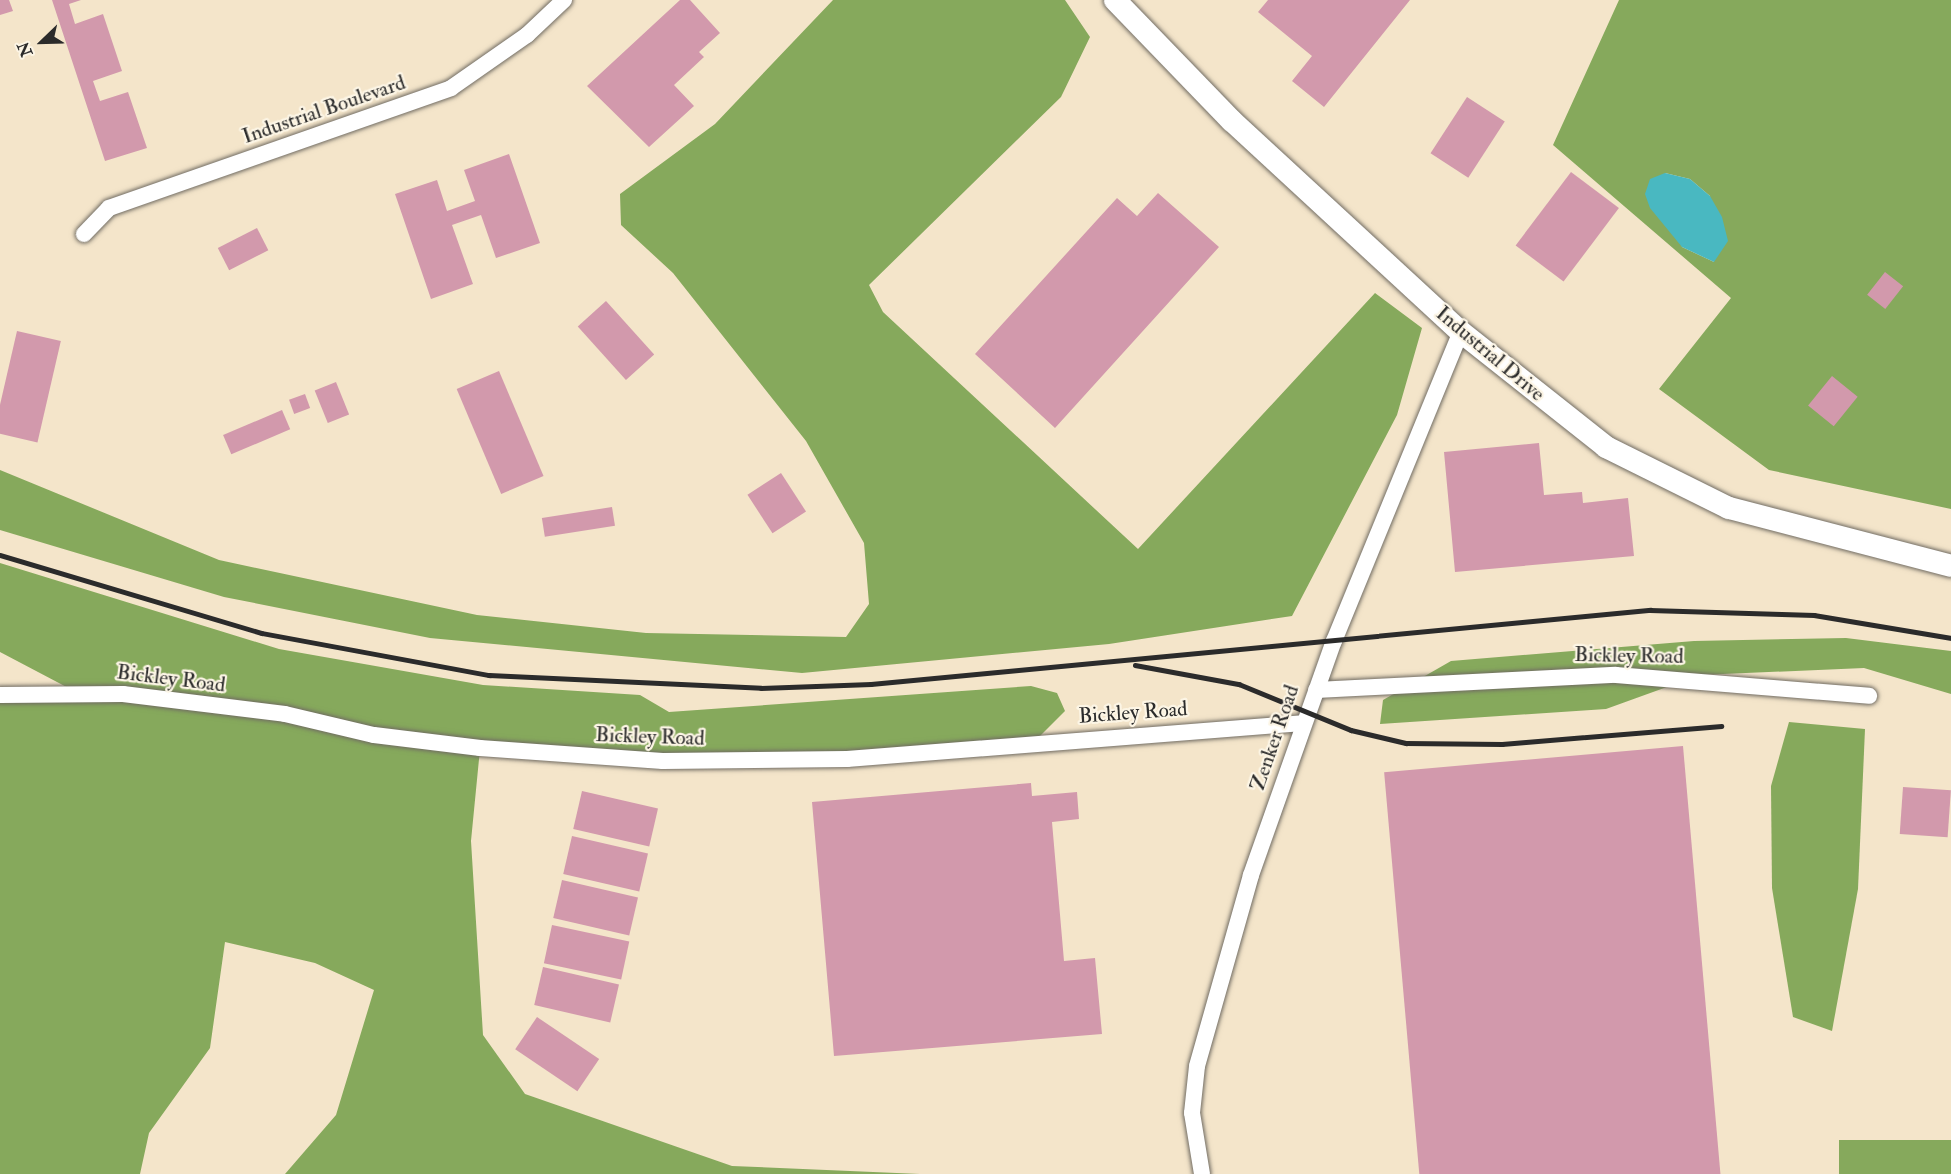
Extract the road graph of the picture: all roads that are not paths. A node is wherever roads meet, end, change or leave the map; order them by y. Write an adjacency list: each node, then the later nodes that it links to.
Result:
1 (564, 0): 3 (street, Industrial Boulevard)
2 (1115, 0): 4 (street, Industrial Drive)
3 (84, 234)
4 (1461, 332): 5 (street, Industrial Drive); 6 (street, Zenker Road)
5 (1951, 566)
6 (1316, 690): 8 (street, Bickley Road); 9 (street, Zenker Road)
7 (0, 694): 9 (street, Bickley Road)
8 (1869, 696)
9 (1303, 723): 10 (street, Zenker Road)
10 (1202, 1174)

